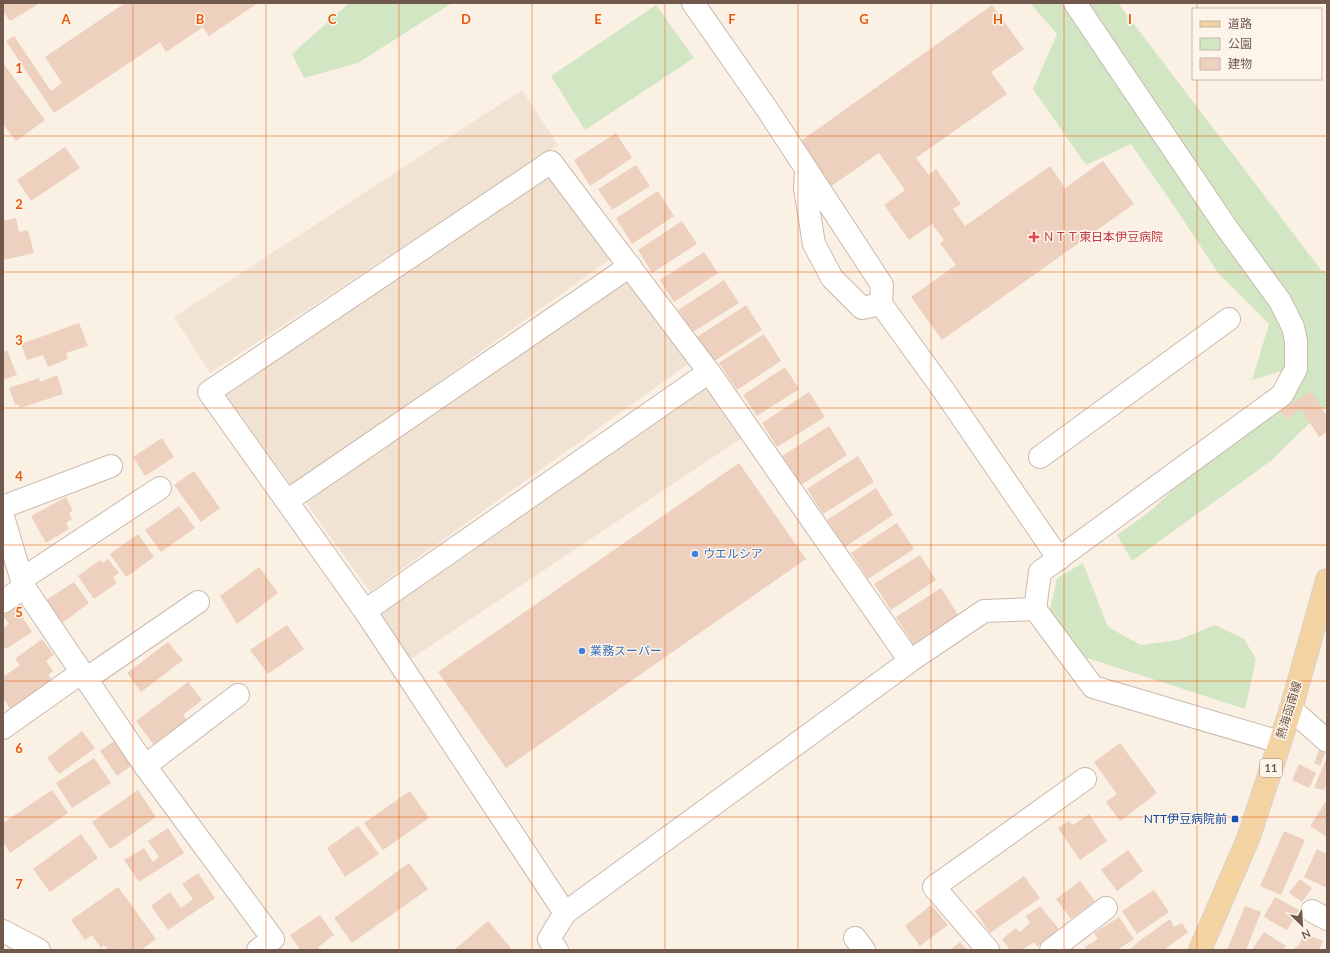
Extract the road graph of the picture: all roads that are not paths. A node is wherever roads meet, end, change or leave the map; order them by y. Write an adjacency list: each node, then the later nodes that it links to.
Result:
1 (693, 3): 3 (street)
2 (1075, 3): 14 (street)
3 (806, 170): 5 (street); 5 (street)
4 (630, 266): 7 (street); 11 (street); 11 (street)
5 (881, 304): 14 (street)
6 (1229, 318): 8 (street)
7 (709, 372): 20 (street); 21 (street)
8 (1040, 457)
9 (111, 466): 12 (street)
10 (160, 488): 16 (street)
11 (287, 501): 20 (street)
12 (3, 506)
13 (3, 517): 16 (street)
14 (1059, 559): 19 (street)
15 (1327, 580): 24 (main road, 熱海函南線 / 11)
16 (23, 583): 17 (street); 22 (street)
17 (3, 602)
18 (198, 602): 22 (street)
19 (1035, 609): 21 (street); 26 (street)
20 (365, 611): 31 (street)
21 (910, 661): 31 (street)
22 (84, 676): 25 (street); 28 (street)
23 (238, 695): 28 (street)
24 (1291, 709): 26 (main road, 熱海函南線 / 11); 27 (street)
25 (3, 728)
26 (1280, 742): 38 (main road, 熱海函南線 / 11)
27 (1327, 742)
28 (146, 766): 34 (street)
29 (1085, 778): 36 (street)
30 (1106, 908): 37 (street)
31 (565, 913): 35 (street)
32 (3, 931): 33 (street)
33 (39, 950)
34 (258, 950)
35 (557, 950)
36 (988, 950)
37 (1051, 950)
38 (1200, 950)

